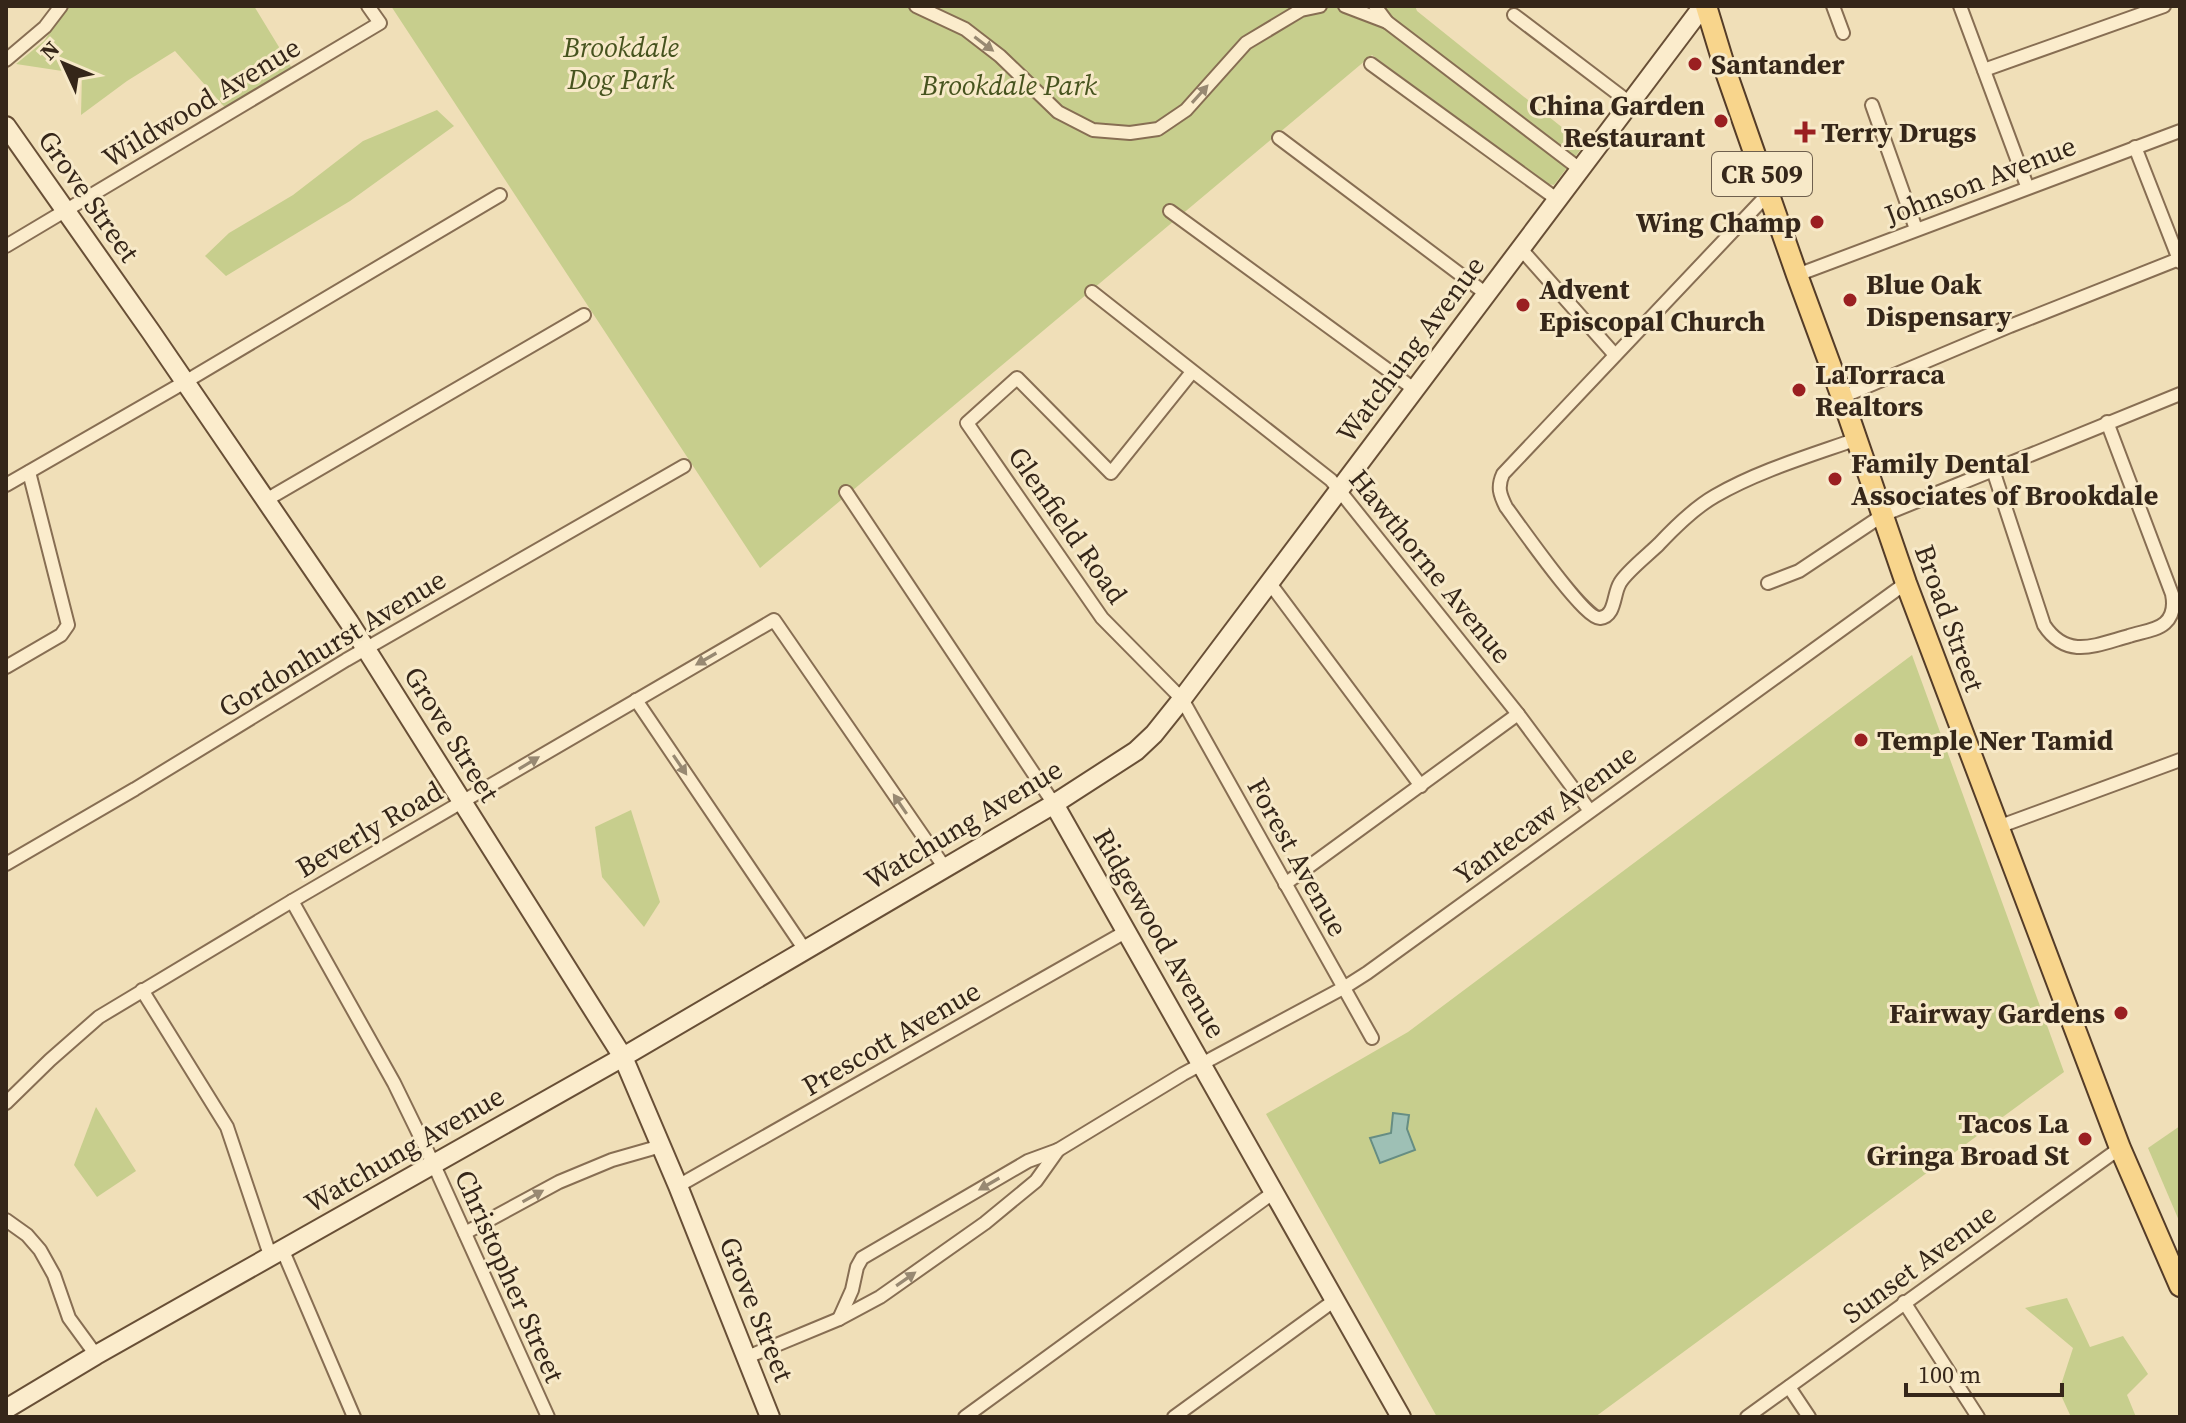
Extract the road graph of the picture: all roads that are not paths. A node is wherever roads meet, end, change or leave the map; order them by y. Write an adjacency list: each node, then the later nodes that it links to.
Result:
1 (61, 6): 14 (street)
2 (368, 6): 28 (street, Wildwood Avenue)
3 (916, 6): 4 (street, one-way to 4)
4 (1320, 6)
5 (1345, 6): 12 (street)
6 (1375, 6): 12 (street)
7 (1704, 6): 17 (main road, Watchung Avenue); 25 (main road, Broad Street / CR 509)
8 (1833, 6): 13 (street)
9 (1960, 6): 16 (street)
10 (2164, 6): 16 (street)
11 (1514, 15): 17 (street)
12 (1387, 22): 23 (street)
13 (1843, 33)
14 (6, 60)
15 (1371, 64): 27 (street)
16 (1984, 70): 24 (street)
17 (1630, 103): 23 (main road, Watchung Avenue)
18 (1872, 105): 30 (street)
19 (6, 126): 28 (main road, Grove Street)
20 (2180, 131): 22 (street, Johnson Avenue)
21 (1279, 138): 36 (street)
22 (2135, 147): 24 (street, Johnson Avenue); 33 (street)
23 (1581, 170): 27 (main road, Watchung Avenue)
24 (2027, 186): 30 (street, Johnson Avenue)
25 (1768, 194): 34 (main road, Broad Street / CR 509); 38 (street)
26 (500, 195): 40 (street)
27 (1558, 200): 32 (main road, Watchung Avenue)
28 (66, 210): 31 (street, Wildwood Avenue); 40 (main road, Grove Street)
29 (1170, 211): 41 (street)
30 (1916, 229): 34 (street, Johnson Avenue)
31 (6, 246)
32 (1521, 249): 36 (main road, Watchung Avenue); 38 (street)
33 (2179, 260): 43 (street)
34 (1797, 275): 43 (main road, Broad Street / CR 509)
35 (1092, 292): 39 (street, Hawthorne Avenue)
36 (1485, 296): 41 (main road, Watchung Avenue)
37 (584, 315): 52 (street)
38 (1615, 355): 45 (street)
39 (1192, 372): 50 (street, Hawthorne Avenue); 59 (street, Glenfield Road)
40 (185, 382): 48 (street); 52 (main road, Grove Street)
41 (1414, 389): 50 (main road, Watchung Avenue)
42 (2180, 394): 44 (street)
43 (1842, 397): 45 (main road, Broad Street / CR 509)
44 (2107, 422): 47 (street); 47 (street)
45 (1857, 439): 53 (main road, Broad Street / CR 509)
46 (684, 466): 57 (street, Gordonhurst Avenue)
47 (1993, 470): 53 (street)
48 (29, 472): 49 (street); 58 (street)
49 (6, 485)
50 (1340, 489): 54 (main road, Watchung Avenue); 61 (street, Hawthorne Avenue)
51 (846, 492): 65 (street, Ridgewood Avenue)
52 (266, 500): 57 (main road, Grove Street)
53 (1883, 515): 55 (street); 56 (main road, Broad Street / CR 509)
54 (1269, 582): 59 (main road, Watchung Avenue); 63 (street)
55 (1768, 583)
56 (1906, 583): 66 (street, Yantecaw Avenue); 67 (main road, Broad Street / CR 509)
57 (366, 649): 64 (main road, Grove Street); 68 (street, Gordonhurst Avenue)
58 (6, 667)
59 (1182, 699): 65 (main road, Watchung Avenue); 70 (street, Forest Avenue)
60 (636, 700): 64 (street, Beverly Road, one-way to 60); 69 (street, Beverly Road, one-way to 60); 73 (street, one-way to 73)
61 (1518, 714): 63 (street); 66 (street, Hawthorne Avenue)
62 (2180, 760): 67 (street)
63 (1421, 786): 70 (street)
64 (462, 803): 71 (street, Beverly Road); 77 (main road, Grove Street)
65 (1054, 804): 69 (main road, Watchung Avenue); 72 (main road, Ridgewood Avenue)
66 (1590, 811): 74 (street, Yantecaw Avenue)
67 (1998, 827): 81 (main road, Broad Street / CR 509)
68 (6, 864)
69 (945, 868): 73 (main road, Watchung Avenue)
70 (1285, 884): 74 (street, Forest Avenue)
71 (292, 901): 75 (street, Beverly Road); 83 (street, Christopher Street)
72 (1127, 931): 78 (main road, Ridgewood Avenue); 84 (street, Prescott Avenue)
73 (805, 950): 77 (main road, Watchung Avenue)
74 (1345, 987): 76 (street, Forest Avenue); 78 (street, Yantecaw Avenue)
75 (142, 990): 79 (street, Beverly Road); 88 (street)
76 (1372, 1038)
77 (623, 1057): 80 (main road, Grove Street); 83 (main road, Watchung Avenue)
78 (1202, 1064): 82 (street, Yantecaw Avenue); 85 (main road, Ridgewood Avenue)
79 (6, 1103)
80 (661, 1146): 84 (main road, Grove Street); 87 (street, one-way to 80)
81 (2120, 1148): 90 (main road, Broad Street / CR 509); 93 (street, Sunset Avenue)
82 (1058, 1150): 89 (street, one-way to 89); 91 (street, one-way to 82)
83 (434, 1165): 87 (street, Christopher Street); 88 (main road, Watchung Avenue)
84 (678, 1186): 96 (main road, Grove Street)
85 (1274, 1192): 92 (main road, Ridgewood Avenue); 102 (street)
86 (6, 1220): 95 (street)
87 (465, 1233): 100 (street, Christopher Street)
88 (277, 1254): 95 (main road, Watchung Avenue); 99 (street)
89 (855, 1277): 91 (street); 94 (street)
90 (2180, 1286)
91 (880, 1297): 94 (street)
92 (1335, 1300): 103 (street); 104 (main road, Ridgewood Avenue)
93 (1904, 1302): 97 (street, Sunset Avenue); 107 (street)
94 (839, 1319): 96 (street)
95 (96, 1355): 98 (main road, Watchung Avenue)
96 (745, 1358): 101 (main road, Grove Street)
97 (1789, 1387): 105 (street, Sunset Avenue); 106 (street)
98 (6, 1409)
99 (354, 1417)
100 (548, 1417)
101 (770, 1417)
102 (965, 1417)
103 (1174, 1417)
104 (1401, 1417)
105 (1747, 1417)
106 (1809, 1417)
107 (1978, 1417)

